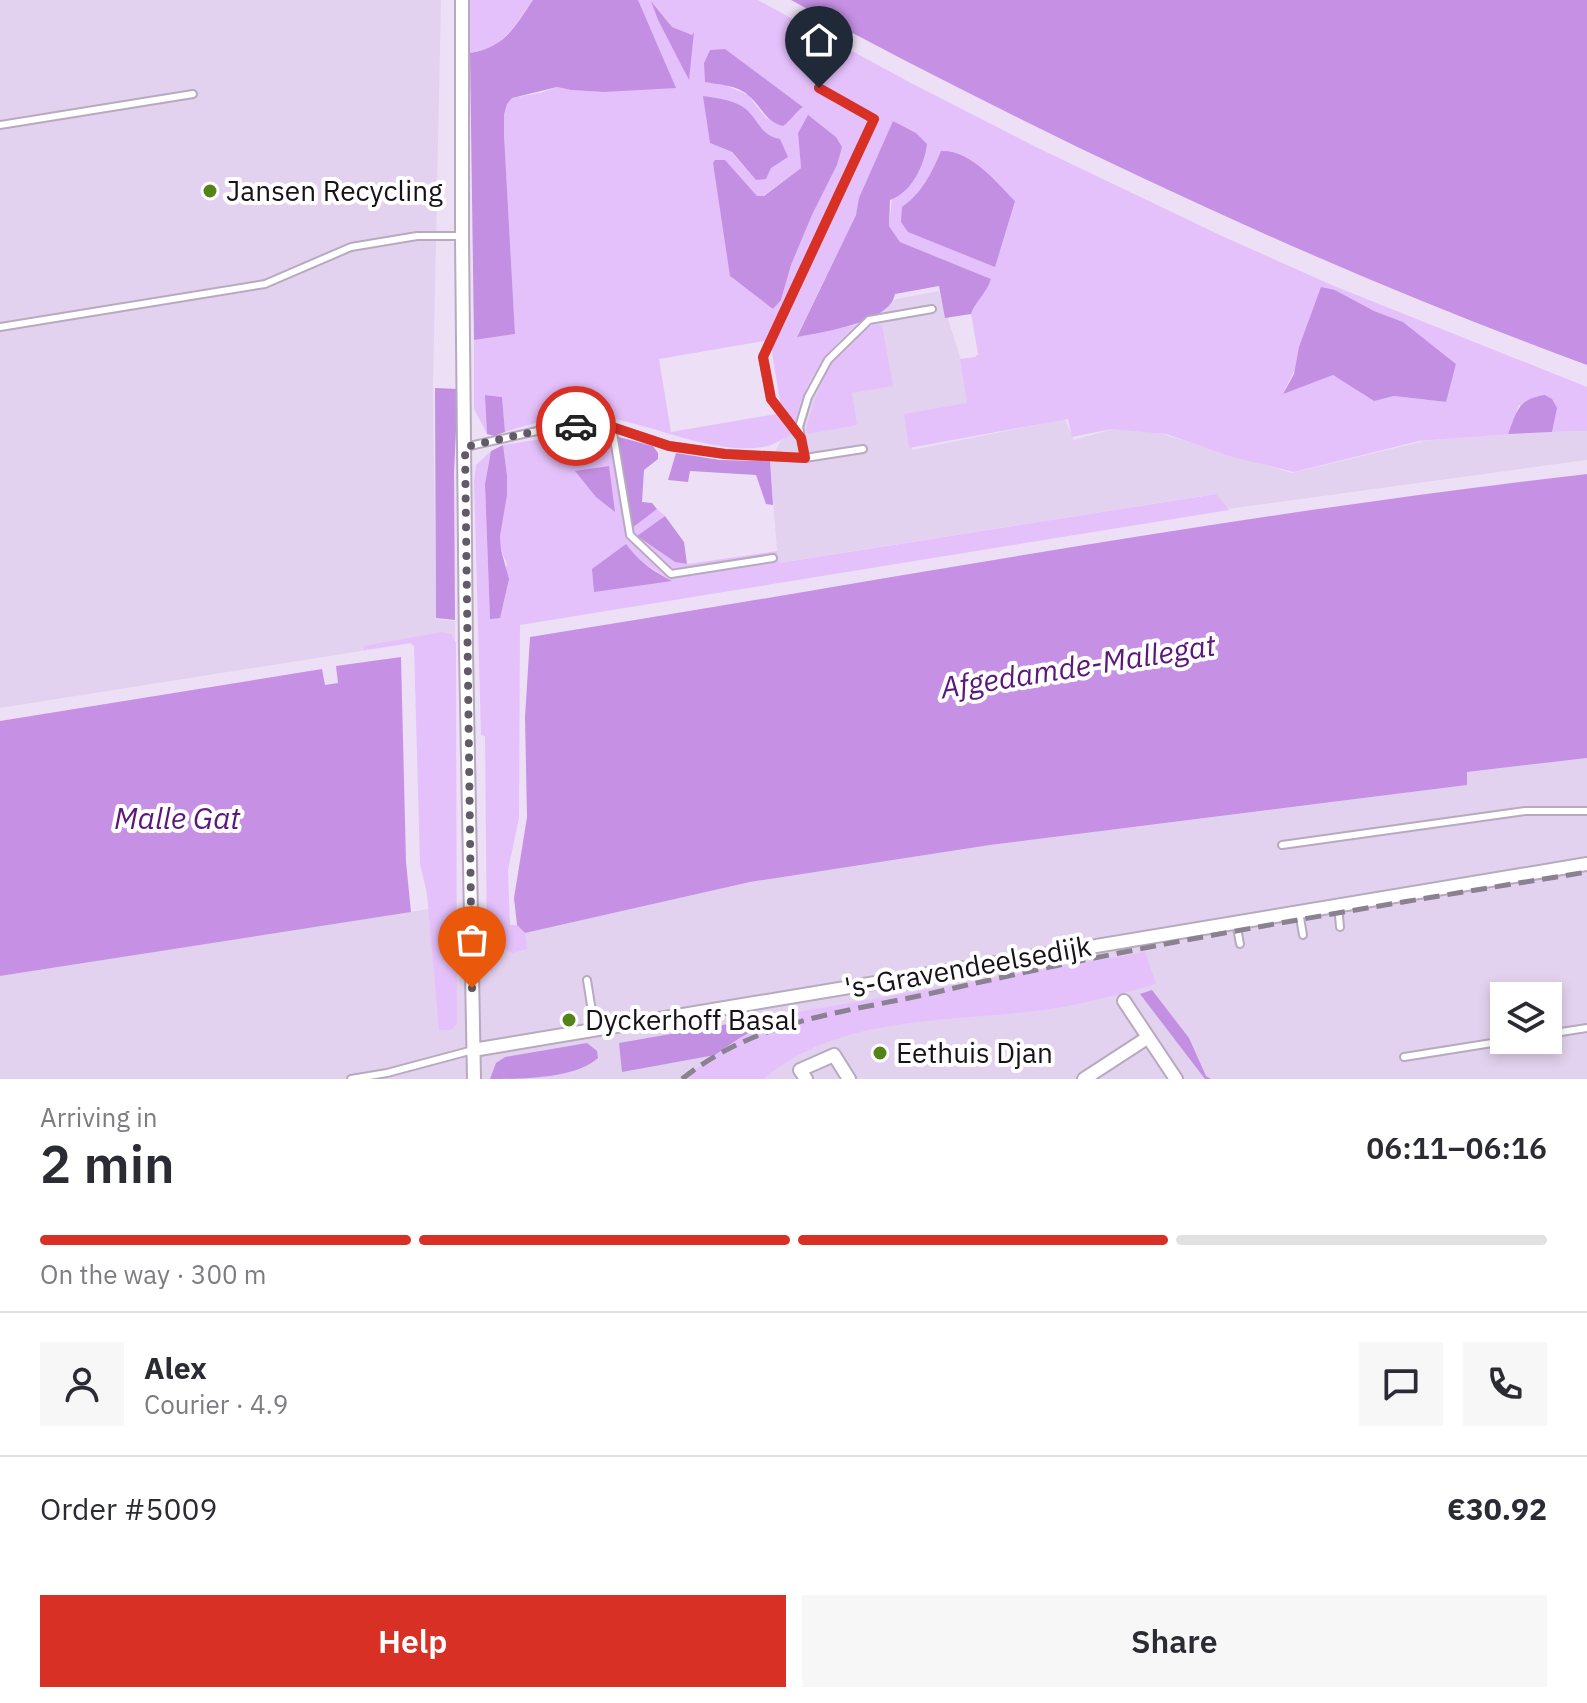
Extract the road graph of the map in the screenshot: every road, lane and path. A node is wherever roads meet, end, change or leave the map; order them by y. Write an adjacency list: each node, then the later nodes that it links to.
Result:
1 (462, 0): 5 (street)
2 (819, 88): 9 (lane)
3 (193, 94): 4 (lane)
4 (0, 125)
5 (462, 236): 7 (lane); 10 (street)
6 (932, 309): 9 (lane)
7 (0, 327)
8 (612, 427): 10 (lane); 12 (lane); 13 (lane)
9 (801, 438): 12 (lane)
10 (465, 447): 30 (street)
11 (863, 449): 12 (lane)
12 (805, 458)
13 (773, 558)
14 (1587, 811): 15 (lane)
15 (1282, 845)
16 (1587, 864): 17 (street, 's-Gravendeelsedijk)
17 (1338, 905): 18 (street, 's-Gravendeelsedijk); 20 (lane)
18 (1299, 912): 19 (street, 's-Gravendeelsedijk); 21 (lane)
19 (1236, 922): 22 (lane); 26 (street, 's-Gravendeelsedijk)
20 (1340, 927)
21 (1303, 935)
22 (1240, 944)
23 (587, 980): 26 (lane)
24 (1124, 1001): 28 (street)
25 (1587, 1028): 27 (lane)
26 (595, 1030): 30 (street, 's-Gravendeelsedijk)
27 (1562, 1032)
28 (1147, 1038): 36 (street); 37 (street)
29 (1490, 1043): 31 (lane)
30 (473, 1050): 32 (lane, 's-Gravendeelsedijk); 33 (street)
31 (1404, 1057)
32 (351, 1079)
33 (474, 1079)
34 (806, 1079): 35 (street)
35 (849, 1079)
36 (1084, 1079)
37 (1176, 1079)

